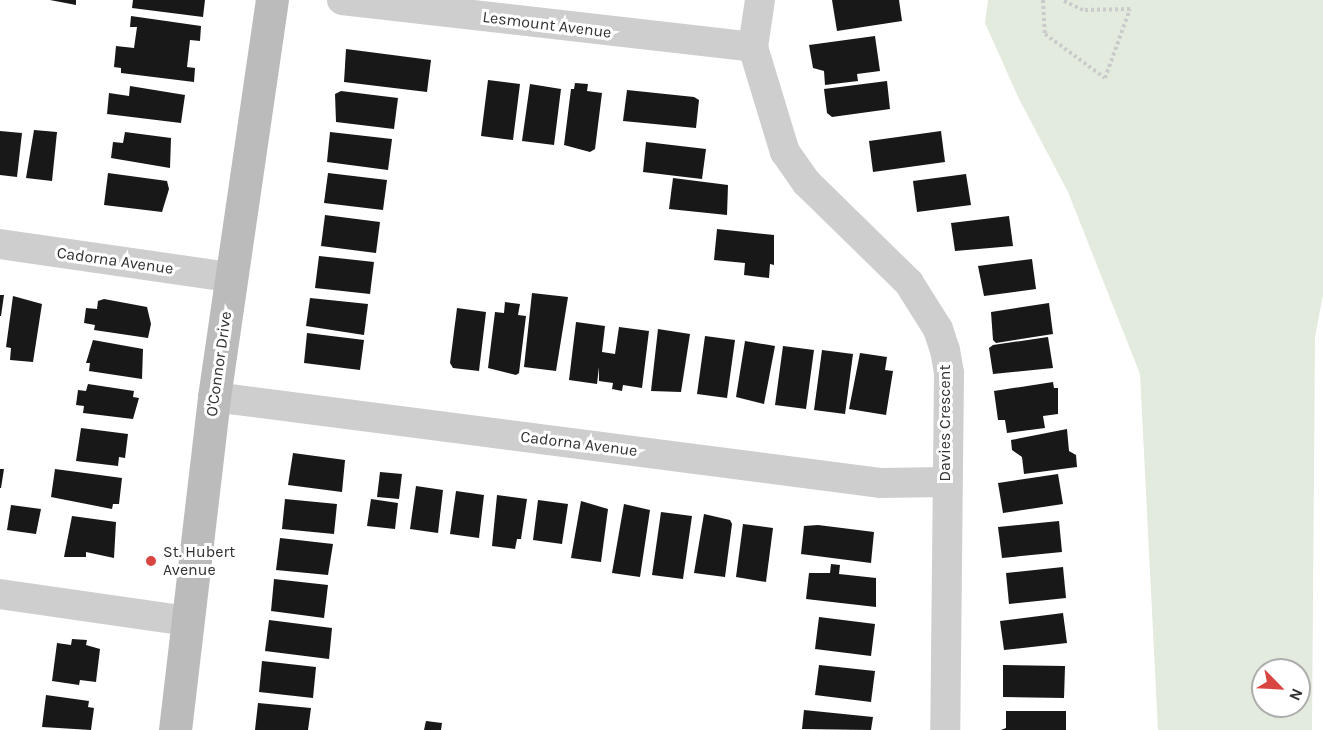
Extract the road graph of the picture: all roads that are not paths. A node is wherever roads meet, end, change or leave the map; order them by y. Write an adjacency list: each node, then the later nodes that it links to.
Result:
1 (272, 0): 6 (main road, O'Connor Drive)
2 (342, 0): 4 (street, Lesmount Avenue)
3 (760, 0): 4 (street, Davies Crescent)
4 (753, 47): 8 (street, Davies Crescent)
5 (0, 244): 6 (street, Cadorna Avenue)
6 (231, 277): 7 (main road, O'Connor Drive)
7 (214, 397): 8 (street, Cadorna Avenue); 10 (main road, O'Connor Drive)
8 (945, 482): 12 (street, Davies Crescent)
9 (0, 594): 10 (street)
10 (188, 621): 11 (main road, O'Connor Drive)
11 (176, 730)
12 (945, 730)

